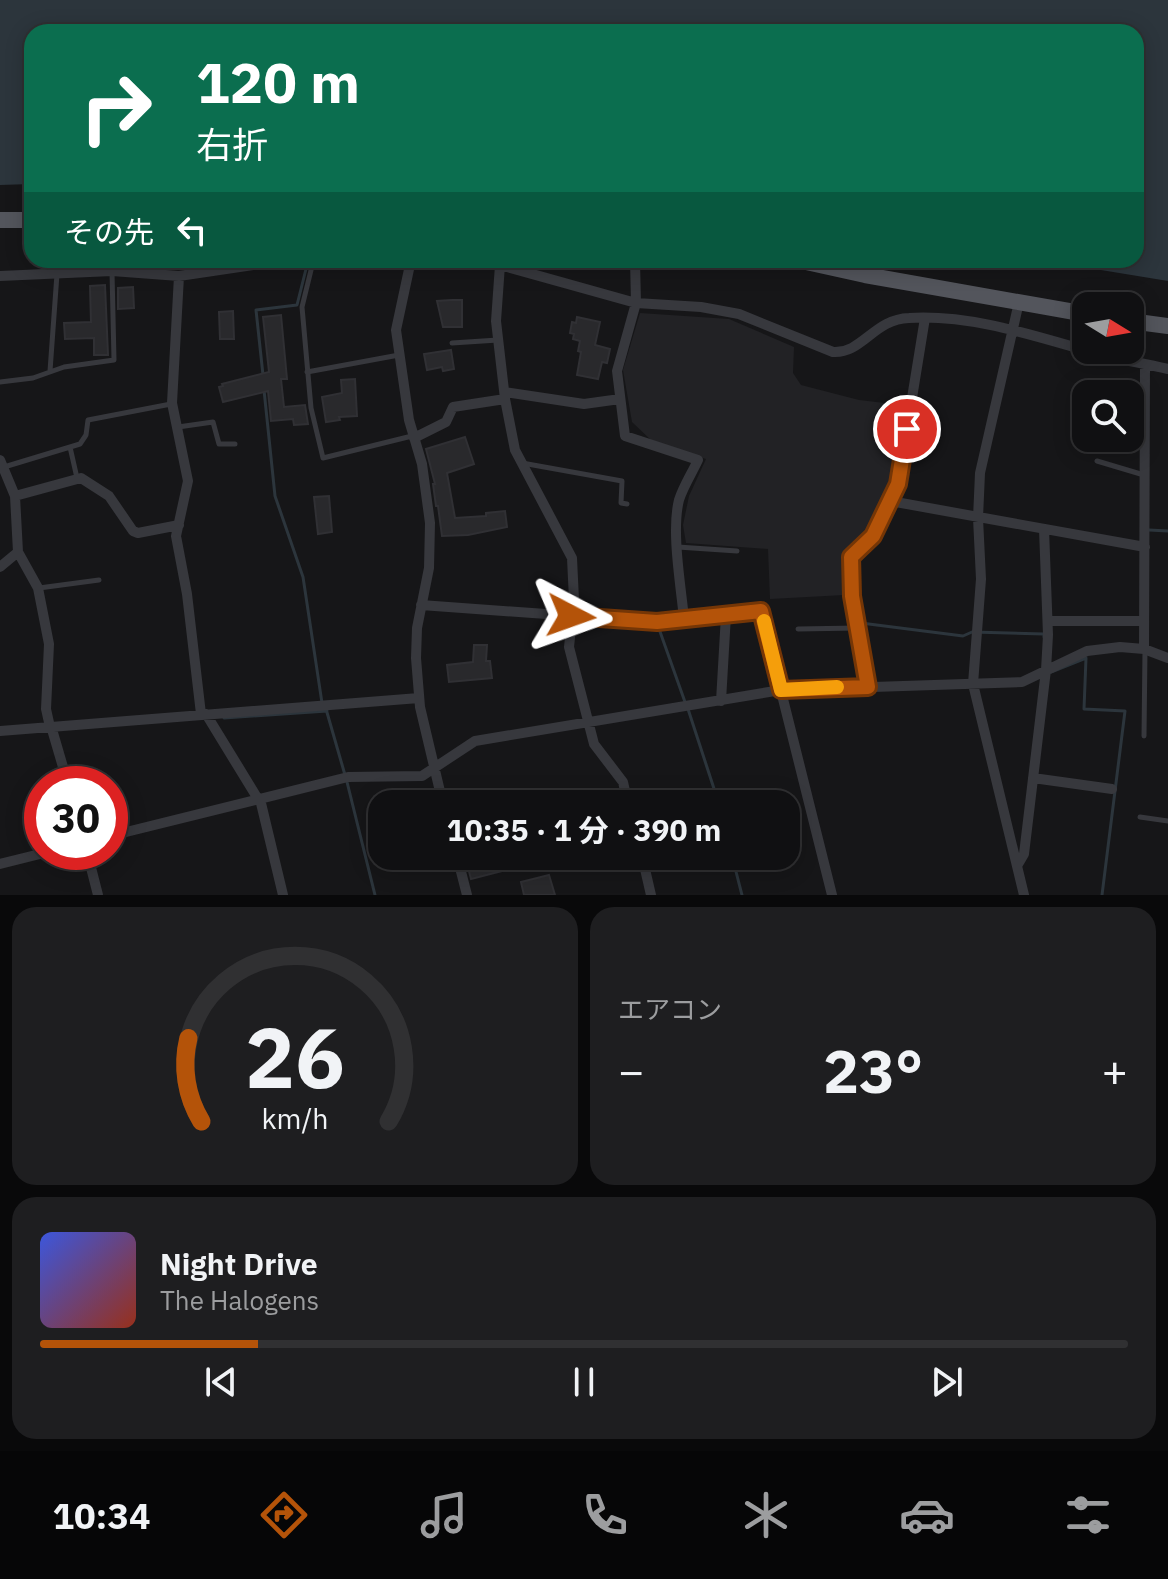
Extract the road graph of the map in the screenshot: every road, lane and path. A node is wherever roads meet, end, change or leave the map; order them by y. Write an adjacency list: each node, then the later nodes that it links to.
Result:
1 (0, 220): 2 (main road)
2 (24, 220)
3 (188, 268): 14 (street)
4 (234, 268): 14 (street)
5 (312, 268): 28 (lane)
6 (409, 268): 24 (street)
7 (500, 268): 22 (street)
8 (511, 268): 16 (street)
9 (635, 268): 16 (street)
10 (839, 268): 15 (main road)
11 (112, 271): 12 (street); 14 (street); 27 (lane)
12 (57, 273): 13 (street); 27 (lane)
13 (0, 276)
14 (185, 276): 32 (street)
15 (1019, 302): 17 (main road); 21 (street)
16 (636, 303): 18 (street); 31 (street)
17 (1072, 311)
18 (925, 318): 21 (street); 43 (street)
19 (1144, 323): 20 (main road)
20 (1168, 326)
21 (1012, 330): 25 (street); 45 (street)
22 (499, 339): 23 (lane); 30 (street)
23 (452, 343)
24 (399, 355): 28 (lane); 34 (street)
25 (1145, 364): 26 (street); 40 (street)
26 (1168, 369)
27 (50, 372): 29 (lane)
28 (307, 372): 34 (lane)
29 (0, 382)
30 (505, 396): 31 (street); 34 (street); 38 (street)
31 (620, 399): 48 (street)
32 (172, 403): 33 (street); 36 (lane)
33 (176, 427): 35 (lane); 46 (street)
34 (413, 437): 55 (street)
35 (235, 444)
36 (70, 447): 39 (lane); 41 (lane)
37 (1097, 461): 40 (lane)
38 (521, 463): 44 (lane); 57 (street)
39 (2, 464): 42 (street)
40 (1145, 476): 49 (street)
41 (77, 479): 42 (street); 46 (street)
42 (15, 496): 51 (street)
43 (890, 501): 45 (street); 61 (street)
44 (627, 504)
45 (978, 518): 47 (street); 66 (street)
46 (179, 525): 71 (street)
47 (1044, 529): 49 (street); 59 (street)
48 (678, 547): 50 (lane); 58 (street)
49 (1145, 547): 60 (street)
50 (737, 551)
51 (18, 552): 52 (street); 54 (street)
52 (0, 567)
53 (99, 580): 54 (lane)
54 (38, 588): 73 (street)
55 (421, 605): 57 (street); 69 (street)
56 (726, 615): 58 (street); 68 (street); 70 (street)
57 (571, 616): 58 (street); 72 (street)
58 (684, 619)
59 (1048, 621): 60 (street); 65 (street)
60 (1144, 621): 63 (street)
61 (858, 628): 62 (lane); 67 (street)
62 (798, 629)
63 (1145, 649): 64 (street); 65 (street); 75 (lane)
64 (1168, 658)
65 (1046, 670): 66 (street); 78 (street)
66 (973, 684): 67 (street); 88 (street)
67 (868, 687): 68 (street)
68 (781, 690): 70 (street); 96 (street)
69 (419, 698): 71 (street); 77 (street)
70 (721, 701): 72 (street)
71 (203, 714): 73 (street); 82 (street)
72 (588, 723): 77 (street); 81 (street)
73 (50, 726): 74 (street); 76 (street)
74 (0, 731)
75 (1144, 736)
76 (62, 766)
77 (434, 769): 80 (street); 82 (street)
78 (1033, 778): 79 (street); 88 (street)
79 (1112, 789)
80 (439, 790)
81 (625, 790)
82 (259, 799): 85 (street); 93 (street)
83 (1140, 817): 84 (lane)
84 (1168, 821)
85 (128, 832)
86 (24, 858): 87 (street)
87 (0, 864)
88 (1017, 866): 97 (street)
89 (92, 870): 92 (street)
90 (461, 870): 94 (street)
91 (645, 870): 95 (street)
92 (98, 895)
93 (283, 895)
94 (467, 895)
95 (651, 895)
96 (832, 895)
97 (1024, 895)

